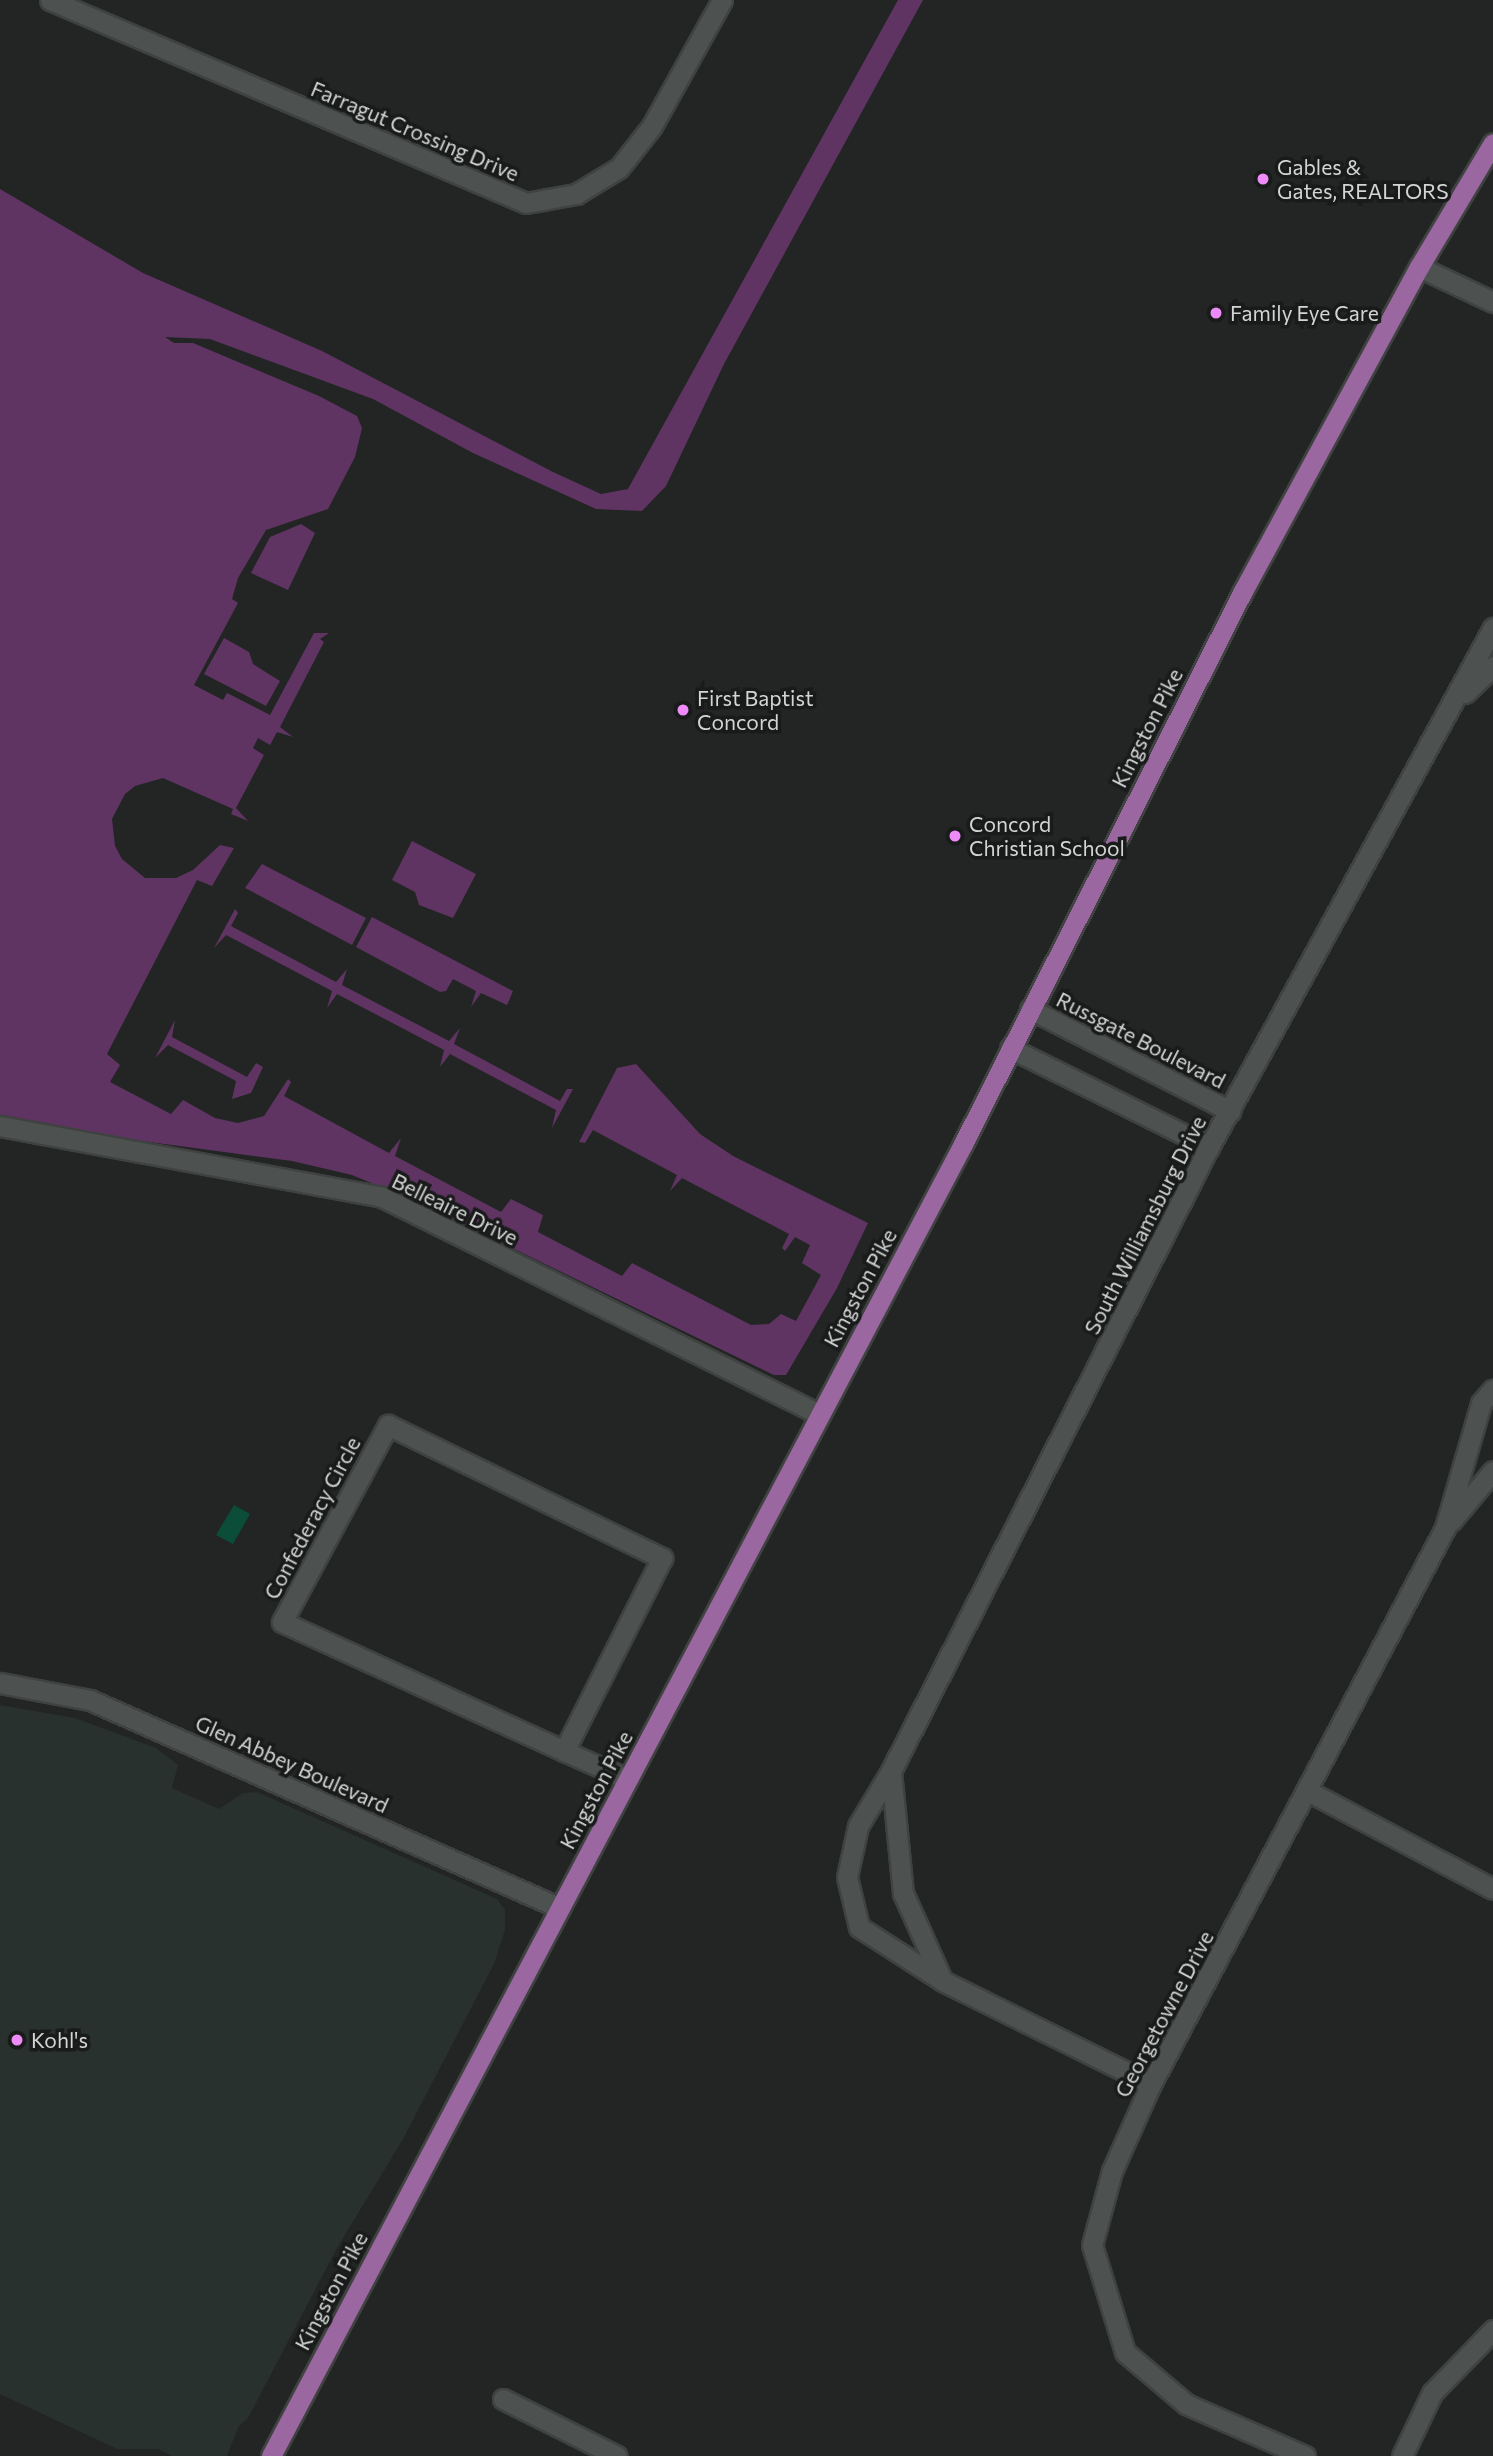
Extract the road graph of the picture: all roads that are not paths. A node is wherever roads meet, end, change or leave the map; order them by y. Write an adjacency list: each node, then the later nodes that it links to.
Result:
1 (50, 0): 2 (street, Farragut Crossing Drive)
2 (722, 0)
3 (1493, 143): 4 (main road, Kingston Pike)
4 (1419, 267): 5 (street); 9 (main road, Kingston Pike)
5 (1493, 302)
6 (1493, 628): 8 (street, South Williamsburg Drive)
7 (1493, 666): 8 (street, South Williamsburg Drive)
8 (1452, 706): 11 (street, South Williamsburg Drive)
9 (1030, 1009): 10 (main road, Kingston Pike); 11 (street, Russgate Boulevard)
10 (1010, 1048): 13 (street); 15 (main road, Kingston Pike)
11 (1230, 1111): 13 (street, South Williamsburg Drive)
12 (0, 1126): 15 (street, Belleaire Drive)
13 (1209, 1147): 20 (street, South Williamsburg Drive)
14 (1493, 1389): 17 (street, Georgetowne Drive)
15 (820, 1414): 21 (main road, Kingston Pike)
16 (1493, 1471): 17 (street, Georgetowne Drive)
17 (1446, 1528): 22 (street, Georgetowne Drive)
18 (0, 1683): 24 (street, Glen Abbey Boulevard)
19 (564, 1751): 19 (street, Confederacy Circle); 21 (street)
20 (891, 1771): 25 (street); 25 (street, South Williamsburg Drive)
21 (627, 1779): 24 (main road, Kingston Pike)
22 (1308, 1791): 23 (street); 26 (street, Georgetowne Drive)
23 (1493, 1889)
24 (560, 1908): 29 (main road, Kingston Pike)
25 (943, 1981): 26 (street, South Williamsburg Drive)
26 (1151, 2084): 31 (street, Georgetowne Drive)
27 (1493, 2330): 32 (street)
28 (503, 2399): 30 (street)
29 (271, 2456)
30 (617, 2456)
31 (1305, 2456)
32 (1402, 2456)

